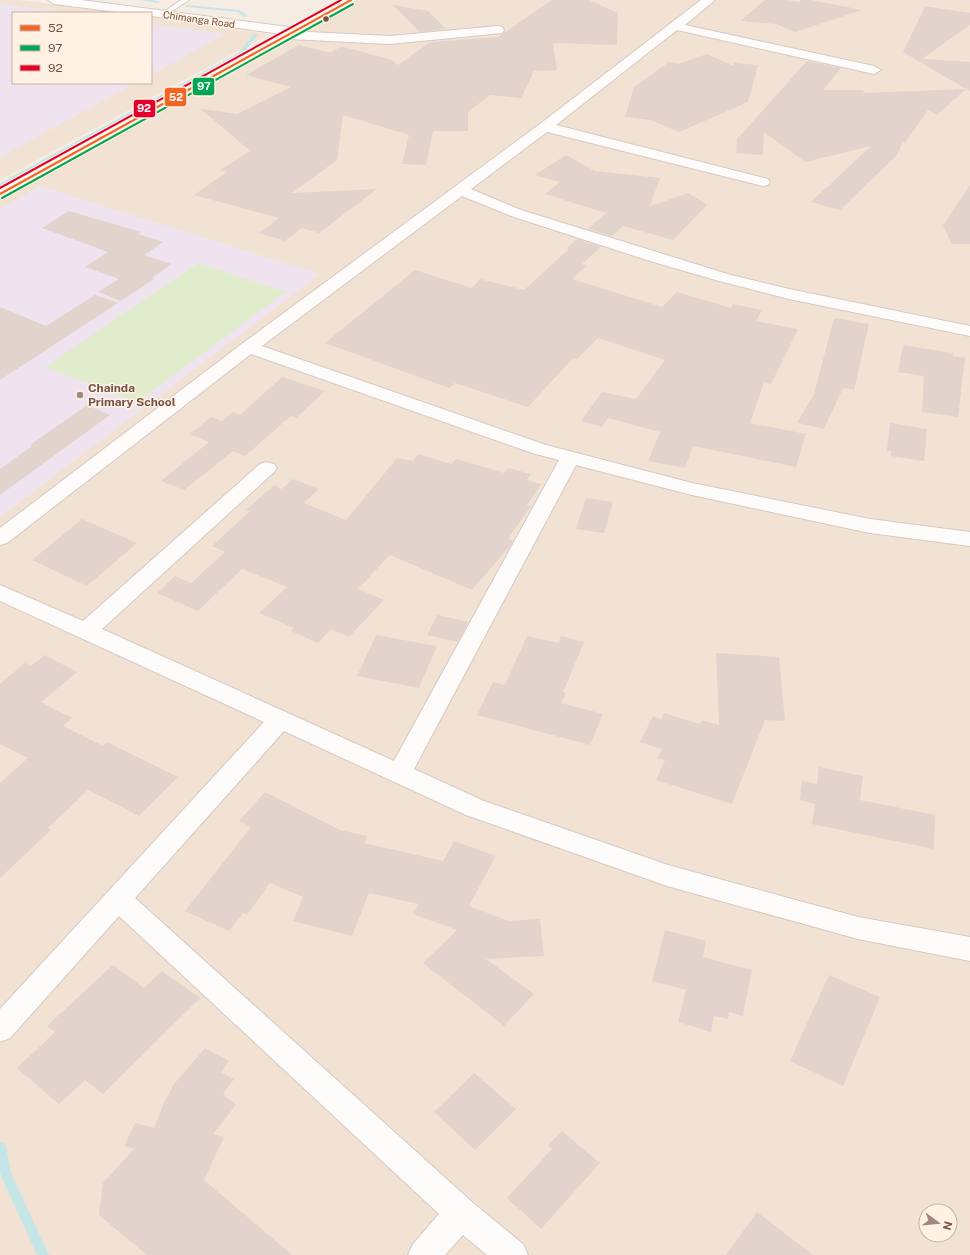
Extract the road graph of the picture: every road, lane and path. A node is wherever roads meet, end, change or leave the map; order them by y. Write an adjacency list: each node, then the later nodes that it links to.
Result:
1 (54, 0): 5 (street, Chimanga Road)
2 (186, 0): 7 (lane)
3 (351, 0): 10 (street)
4 (709, 0): 8 (street)
5 (148, 12)
6 (152, 12): 7 (street, Chimanga Road)
7 (164, 14): 10 (street, Chimanga Road)
8 (674, 26): 11 (street); 12 (street)
9 (498, 30): 10 (street, Chimanga Road)
10 (292, 33): 15 (street)
11 (874, 70)
12 (545, 127): 13 (street); 14 (street)
13 (763, 182)
14 (460, 190): 16 (street); 17 (street)
15 (0, 194)
16 (969, 332)
17 (249, 347): 18 (street); 20 (street)
18 (570, 457): 21 (street); 25 (street)
19 (267, 468): 23 (street)
20 (0, 538)
21 (970, 539)
22 (0, 592): 23 (street)
23 (86, 631): 24 (street)
24 (280, 720): 25 (street); 26 (street)
25 (399, 774): 27 (street)
26 (119, 899): 28 (street); 29 (street)
27 (970, 950)
28 (0, 1029)
29 (461, 1213): 30 (street); 31 (street)
30 (424, 1255)
31 (512, 1255)

